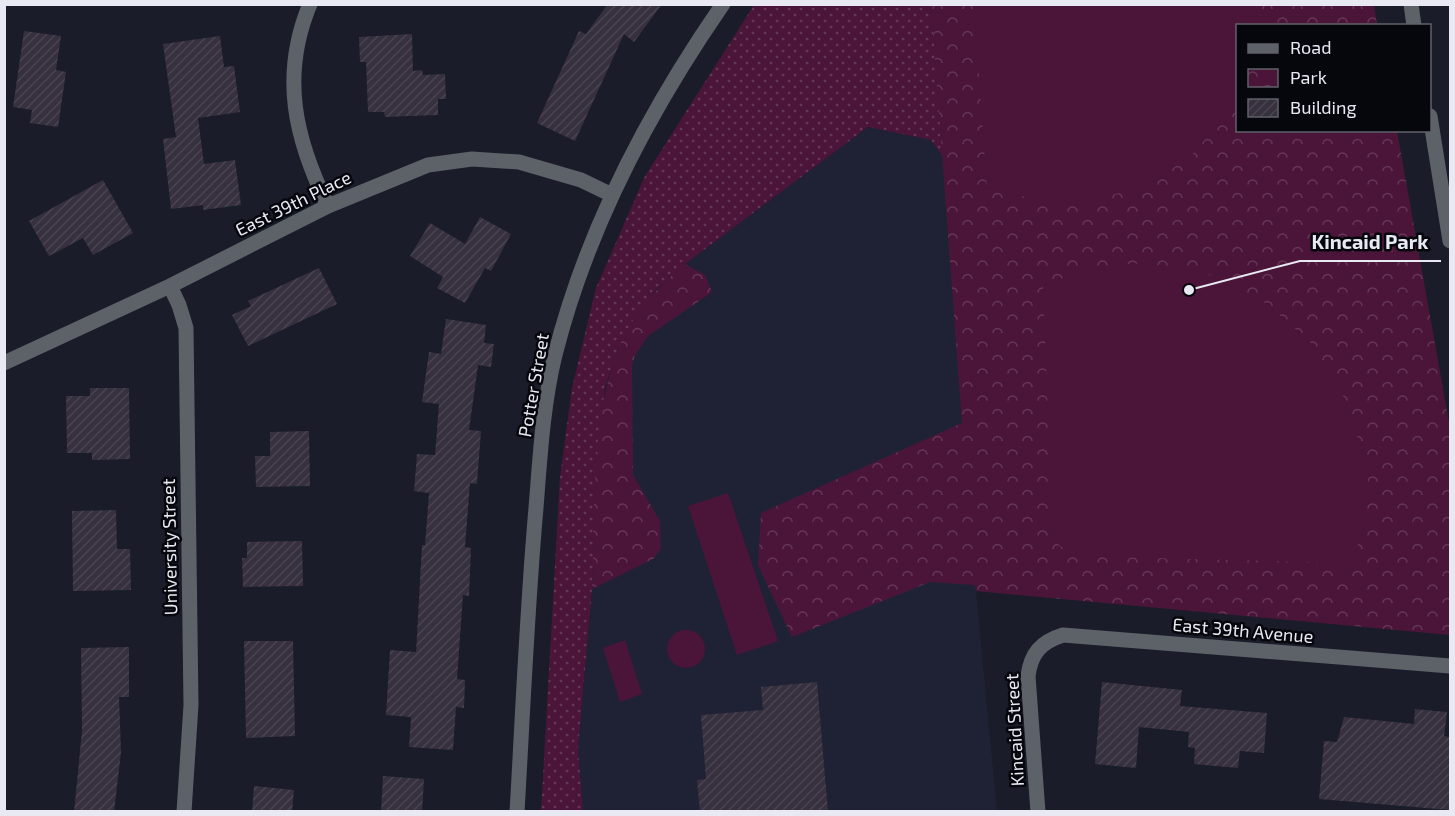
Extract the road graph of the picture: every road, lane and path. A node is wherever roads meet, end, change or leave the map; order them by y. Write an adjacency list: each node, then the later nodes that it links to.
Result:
1 (310, 4): 7 (street)
2 (723, 4): 6 (street, Potter Street)
3 (1411, 4): 4 (street)
4 (1414, 24)
5 (1431, 122): 8 (street)
6 (612, 195): 7 (street, East 39th Place); 14 (street, Potter Street)
7 (328, 206): 9 (street, East 39th Place)
8 (1450, 241)
9 (170, 285): 10 (street, East 39th Place); 13 (street, University Street)
10 (4, 363)
11 (1037, 649): 12 (street, East 39th Avenue); 15 (street, Kincaid Street)
12 (1450, 666)
13 (184, 812)
14 (516, 812)
15 (1038, 812)

